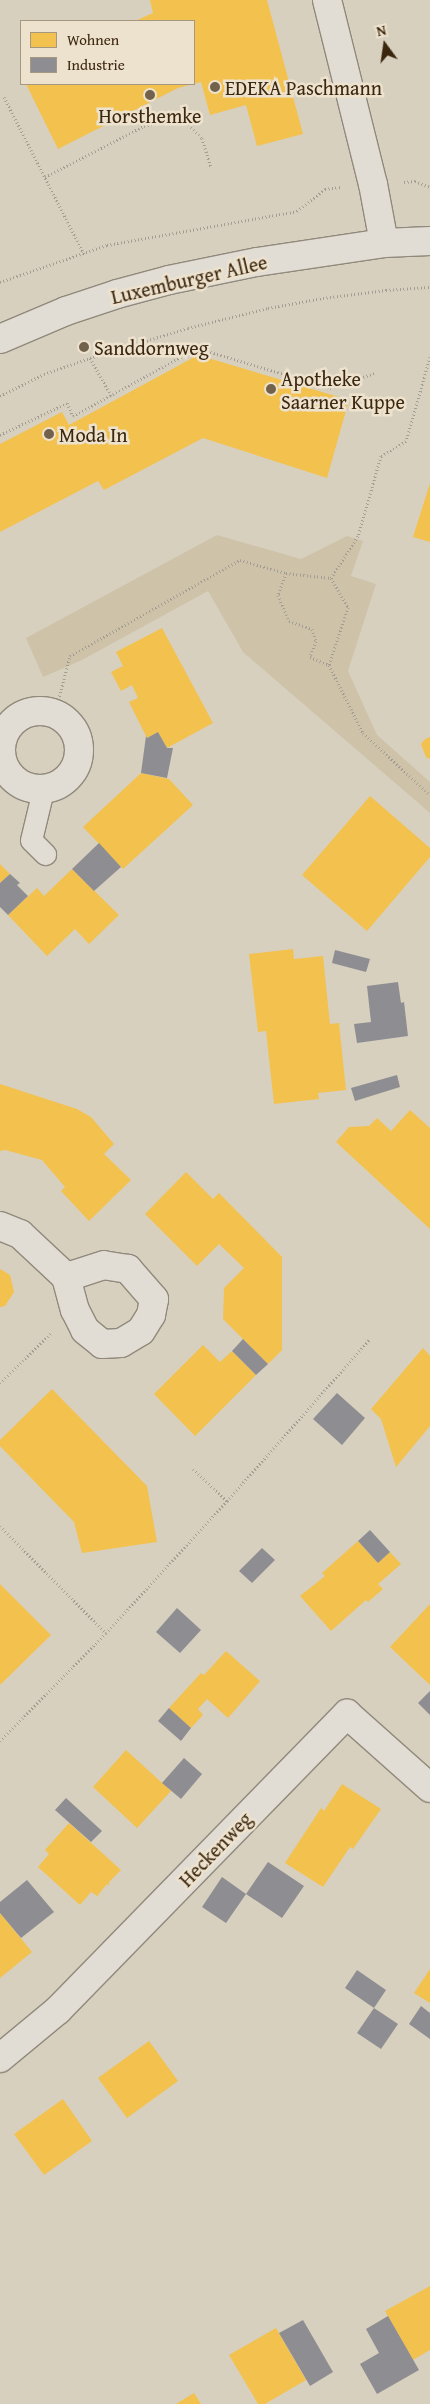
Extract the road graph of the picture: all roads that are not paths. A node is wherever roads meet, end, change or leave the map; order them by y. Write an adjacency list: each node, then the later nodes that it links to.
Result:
1 (327, 0): 3 (street)
2 (430, 241): 3 (street, Luxemburger Allee)
3 (384, 243): 4 (street, Luxemburger Allee)
4 (0, 339)
5 (1, 735): 6 (street); 6 (street)
6 (42, 790): 7 (lane)
7 (45, 854)
8 (0, 1226): 9 (street)
9 (66, 1278): 9 (street)
10 (430, 1788): 11 (street, Heckenweg)
11 (0, 2058)

